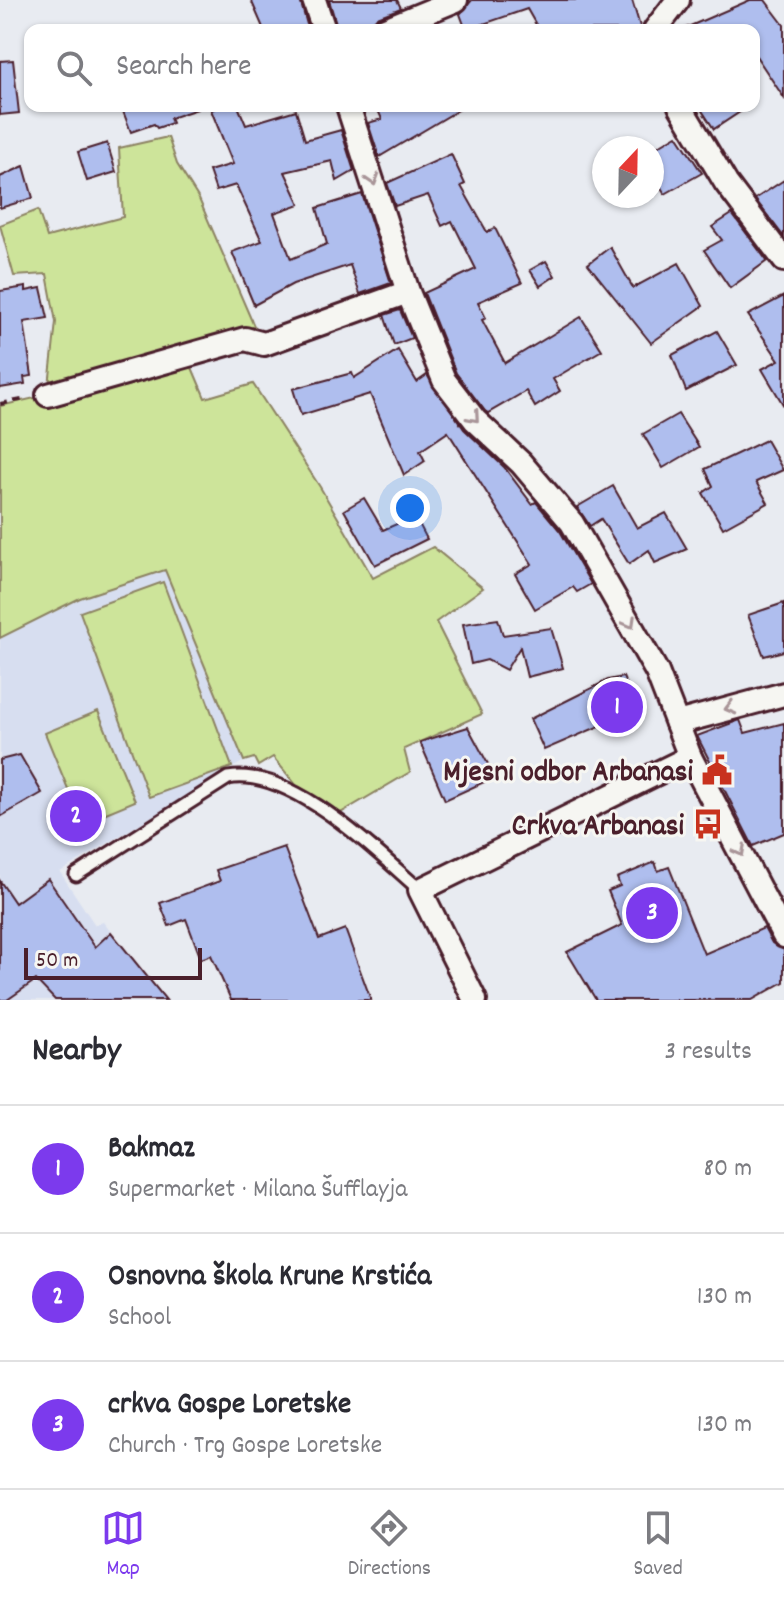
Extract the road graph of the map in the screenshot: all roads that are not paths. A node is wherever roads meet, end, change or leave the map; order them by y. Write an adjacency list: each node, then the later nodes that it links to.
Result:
1 (314, 0): 4 (street)
2 (456, 0): 5 (street)
3 (678, 0): 6 (street)
4 (322, 24)
5 (398, 24)
6 (660, 24)
7 (350, 112): 10 (street, one-way to 10)
8 (684, 112): 9 (street)
9 (784, 260)
10 (408, 292): 11 (street); 13 (street, one-way to 13)
11 (48, 395)
12 (784, 694): 13 (street, one-way to 13)
13 (677, 723): 14 (street)
14 (690, 757): 16 (street); 17 (street, one-way to 17)
15 (76, 875): 16 (lane)
16 (420, 890): 18 (street)
17 (779, 927)
18 (475, 1000)

